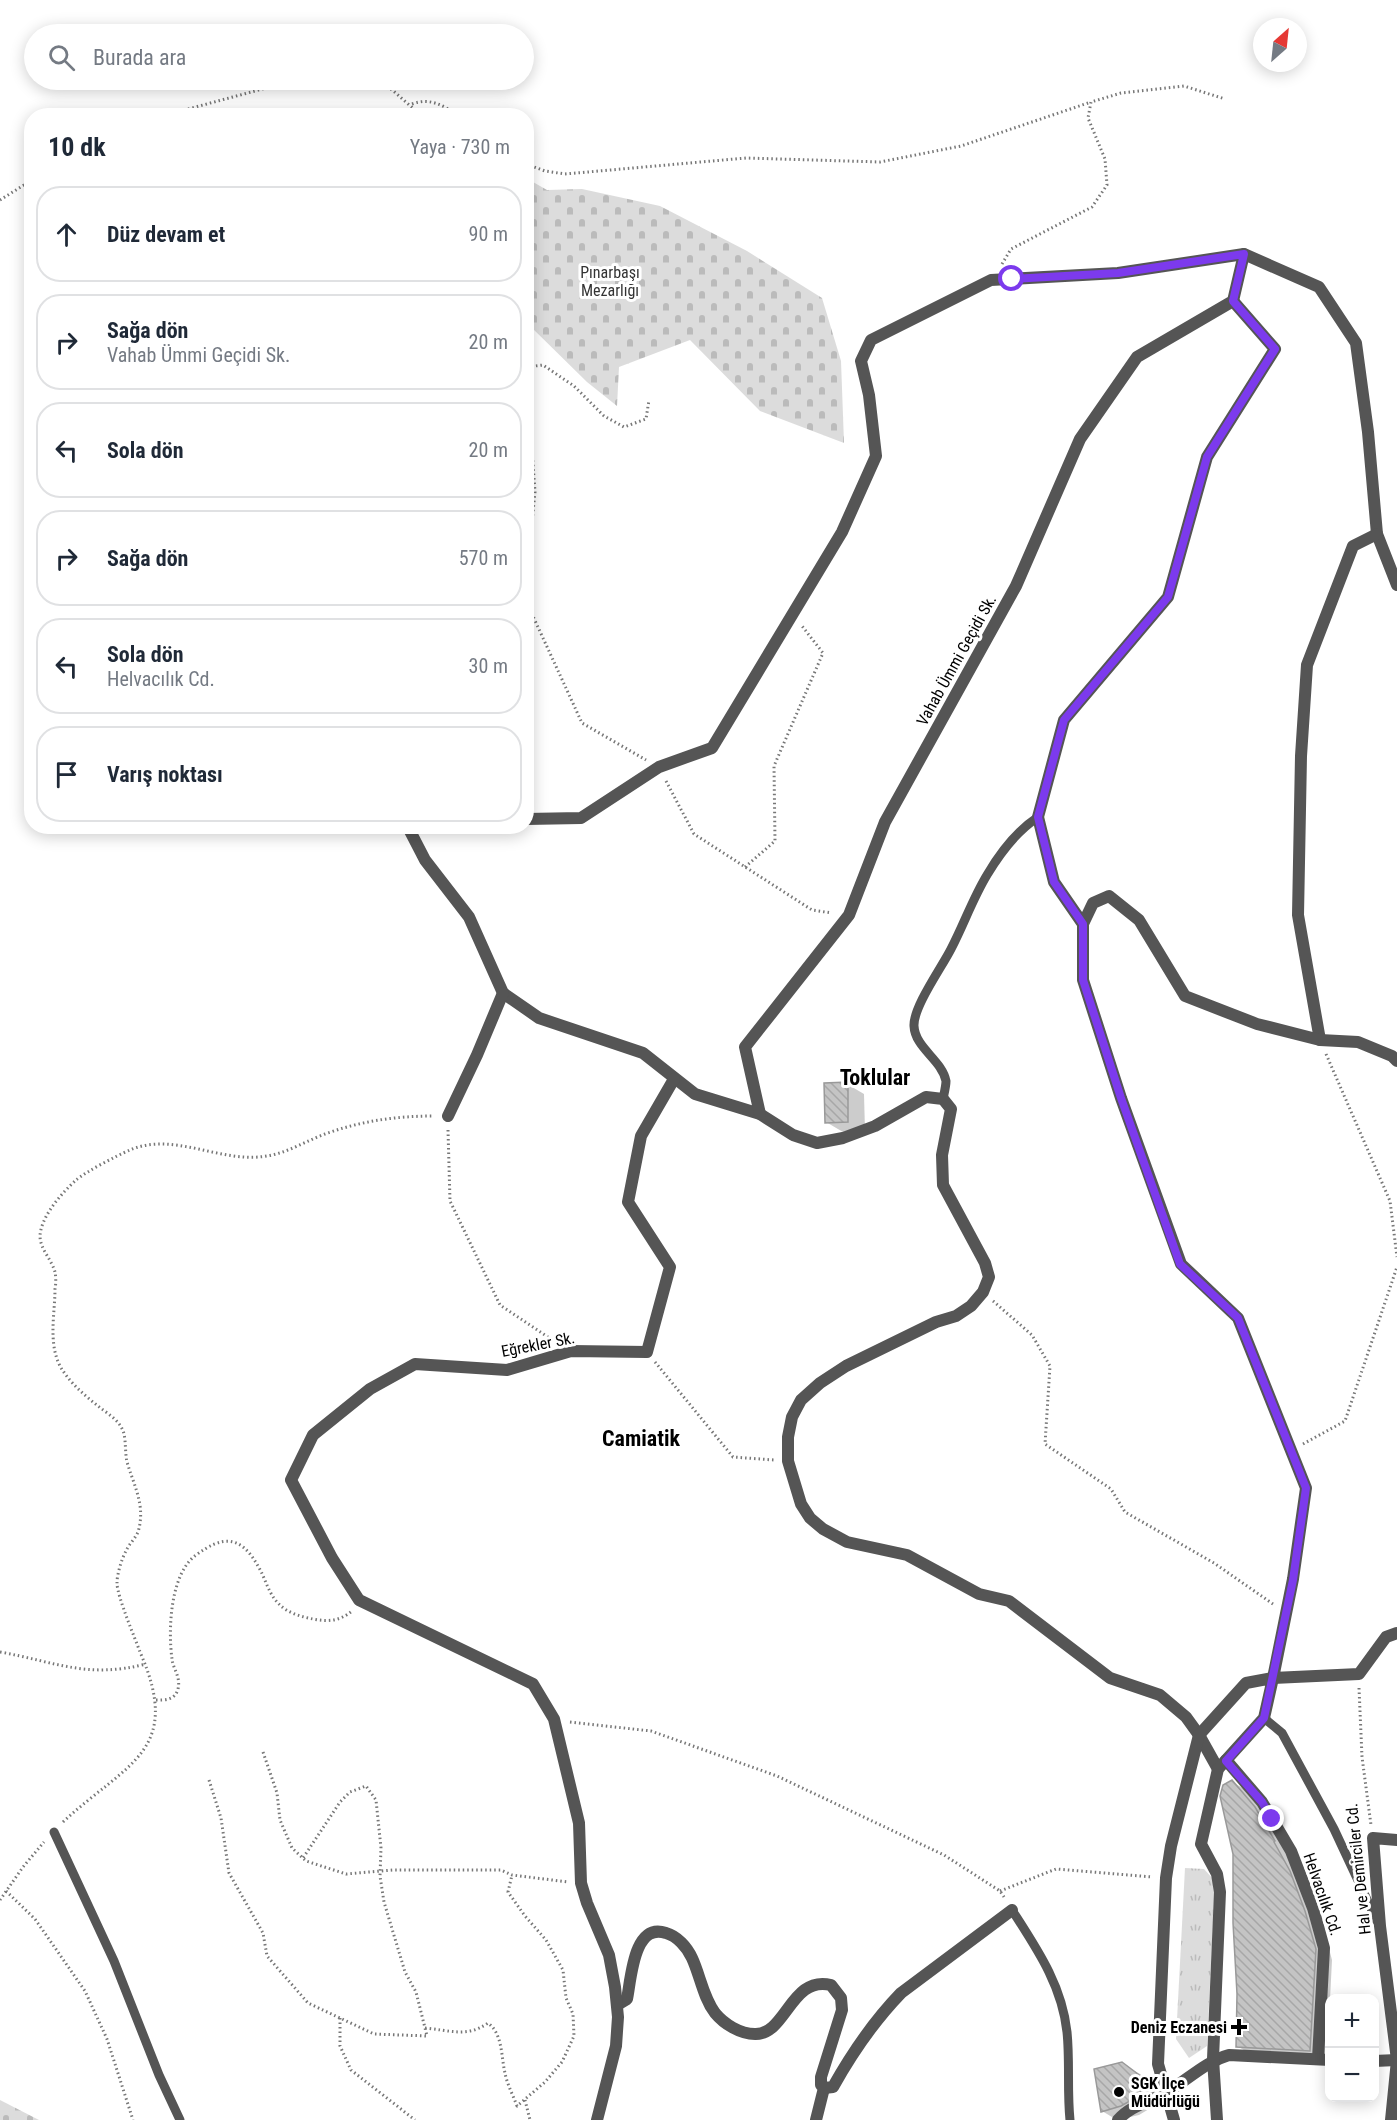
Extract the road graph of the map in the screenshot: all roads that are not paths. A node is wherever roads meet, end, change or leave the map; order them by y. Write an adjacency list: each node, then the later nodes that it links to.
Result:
1 (1244, 254): 2 (street); 3 (street); 6 (street)
2 (1233, 301): 5 (street); 14 (street, Vahab Ümmi Geçidi Sk.)
3 (1377, 534): 4 (street); 10 (street)
4 (1397, 585)
5 (1038, 817): 8 (street); 13 (lane)
6 (534, 819)
7 (412, 834): 9 (street)
8 (1083, 924): 10 (street); 17 (street)
9 (503, 993): 12 (street); 15 (street)
10 (1320, 1040): 11 (street)
11 (1397, 1061)
12 (674, 1079): 14 (street); 25 (street, Eğrekler Sk.)
13 (943, 1099): 14 (street); 19 (street, Helvacılık Cd.)
14 (760, 1114)
15 (448, 1116)
16 (1397, 1633): 17 (street)
17 (1273, 1678): 18 (street); 19 (street)
18 (1264, 1718): 20 (street); 24 (lane)
19 (1199, 1735): 20 (street, Helvacılık Cd.); 31 (street)
20 (1222, 1765): 26 (street, Helvacılık Cd.); 27 (street)
21 (54, 1832): 32 (lane)
22 (1397, 1840): 24 (street, Hal ve Demirciler Cd.)
23 (1012, 1910): 30 (street); 35 (lane)
24 (1380, 1926): 28 (street, Hal ve Demirciler Cd.)
25 (617, 2005): 30 (street); 33 (street)
26 (1324, 2059): 27 (street)
27 (1213, 2060): 31 (street); 38 (street)
28 (1397, 2060): 29 (street); 39 (street, Hal ve Demirciler Cd.)
29 (1379, 2061)
30 (824, 2088): 34 (street)
31 (1167, 2092): 36 (street); 37 (street)
32 (180, 2120)
33 (597, 2120)
34 (816, 2120)
35 (1070, 2120)
36 (1118, 2120)
37 (1174, 2120)
38 (1217, 2120)
39 (1391, 2120)

